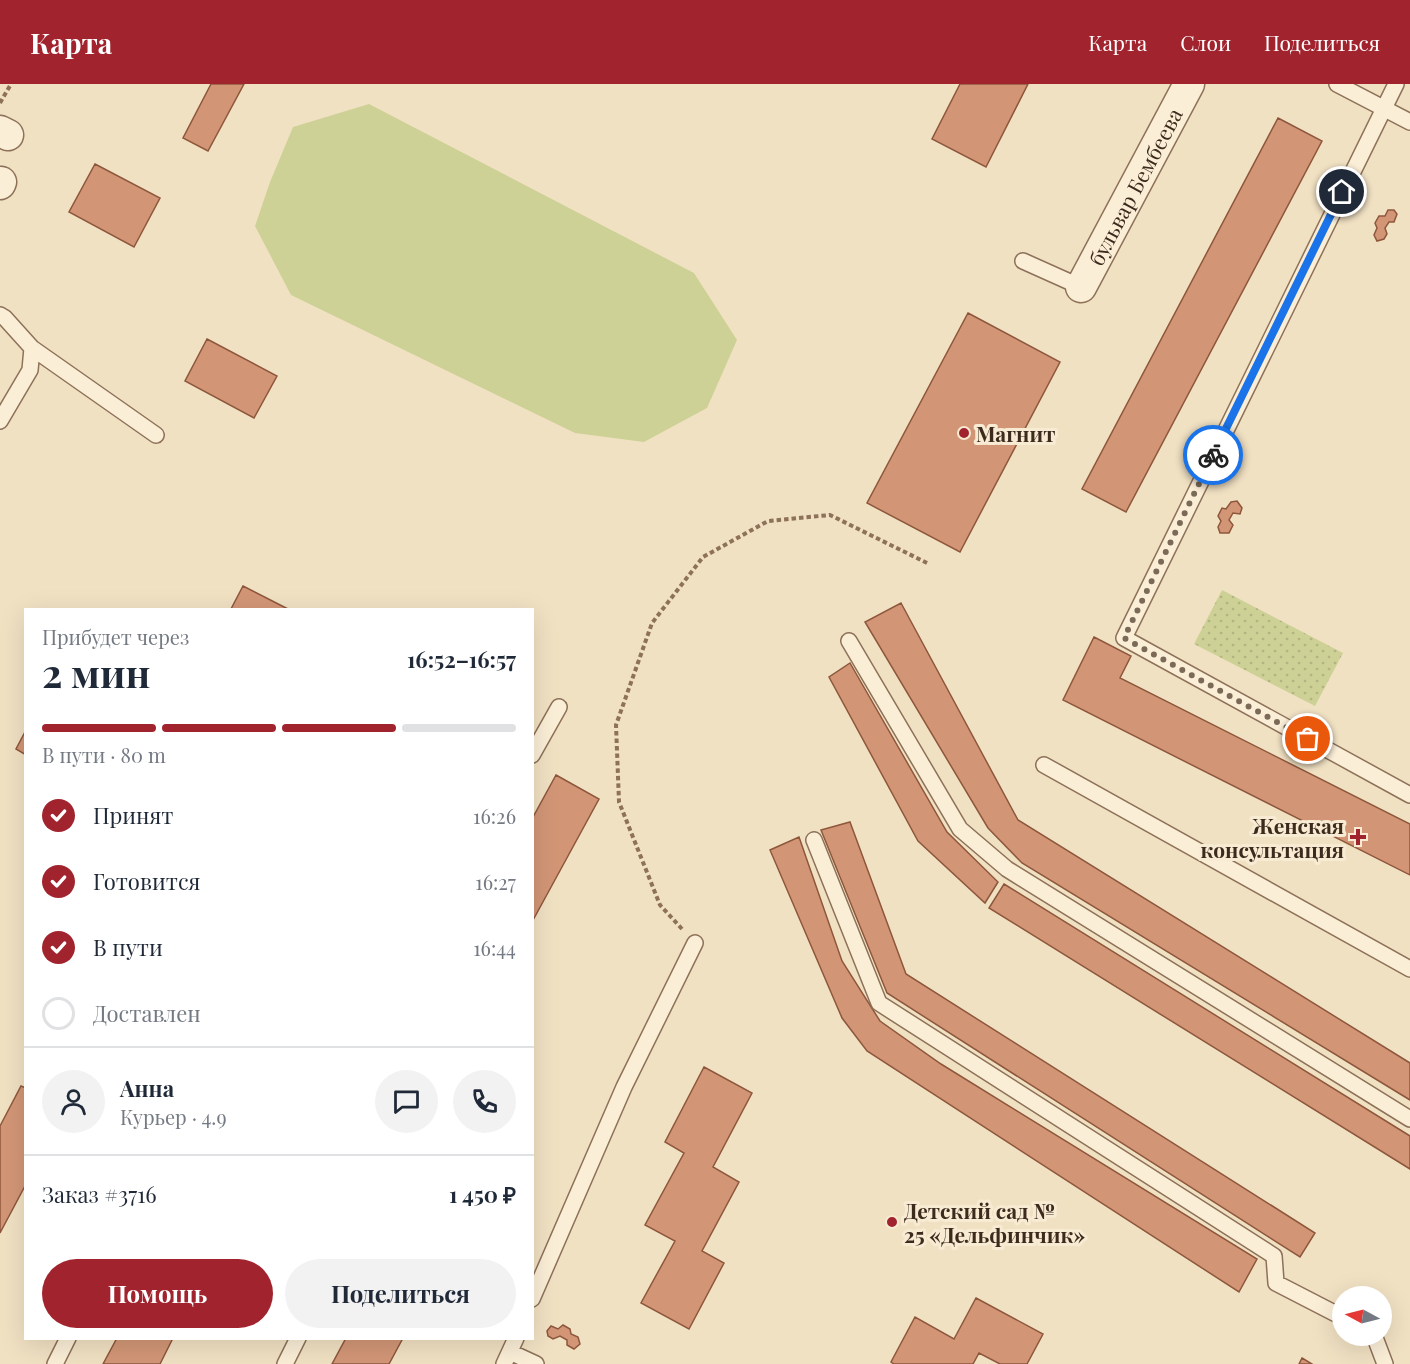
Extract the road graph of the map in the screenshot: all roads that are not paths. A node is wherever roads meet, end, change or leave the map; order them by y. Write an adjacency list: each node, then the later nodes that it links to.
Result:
1 (1189, 84): 7 (street, бульвар Бембеева)
2 (1337, 84): 4 (lane)
3 (1396, 84): 4 (lane)
4 (1383, 108): 5 (lane); 16 (lane)
5 (1410, 122)
6 (1023, 261): 7 (lane)
7 (1081, 288)
8 (0, 315): 9 (lane)
9 (32, 348): 10 (lane); 11 (lane)
10 (0, 421)
11 (156, 435)
12 (849, 640): 20 (lane)
13 (559, 707): 14 (lane)
14 (534, 751)
15 (1044, 765): 19 (lane)
16 (1410, 795)
17 (814, 840): 22 (lane)
18 (695, 943): 21 (lane)
19 (1410, 969)
20 (1410, 1119)
21 (534, 1294)
22 (1332, 1312)
23 (67, 1340): 27 (lane)
24 (297, 1340): 28 (lane)
25 (1378, 1346): 30 (lane)
26 (510, 1351): 29 (lane)
27 (55, 1364)
28 (285, 1364)
29 (536, 1364)
30 (1385, 1364)

